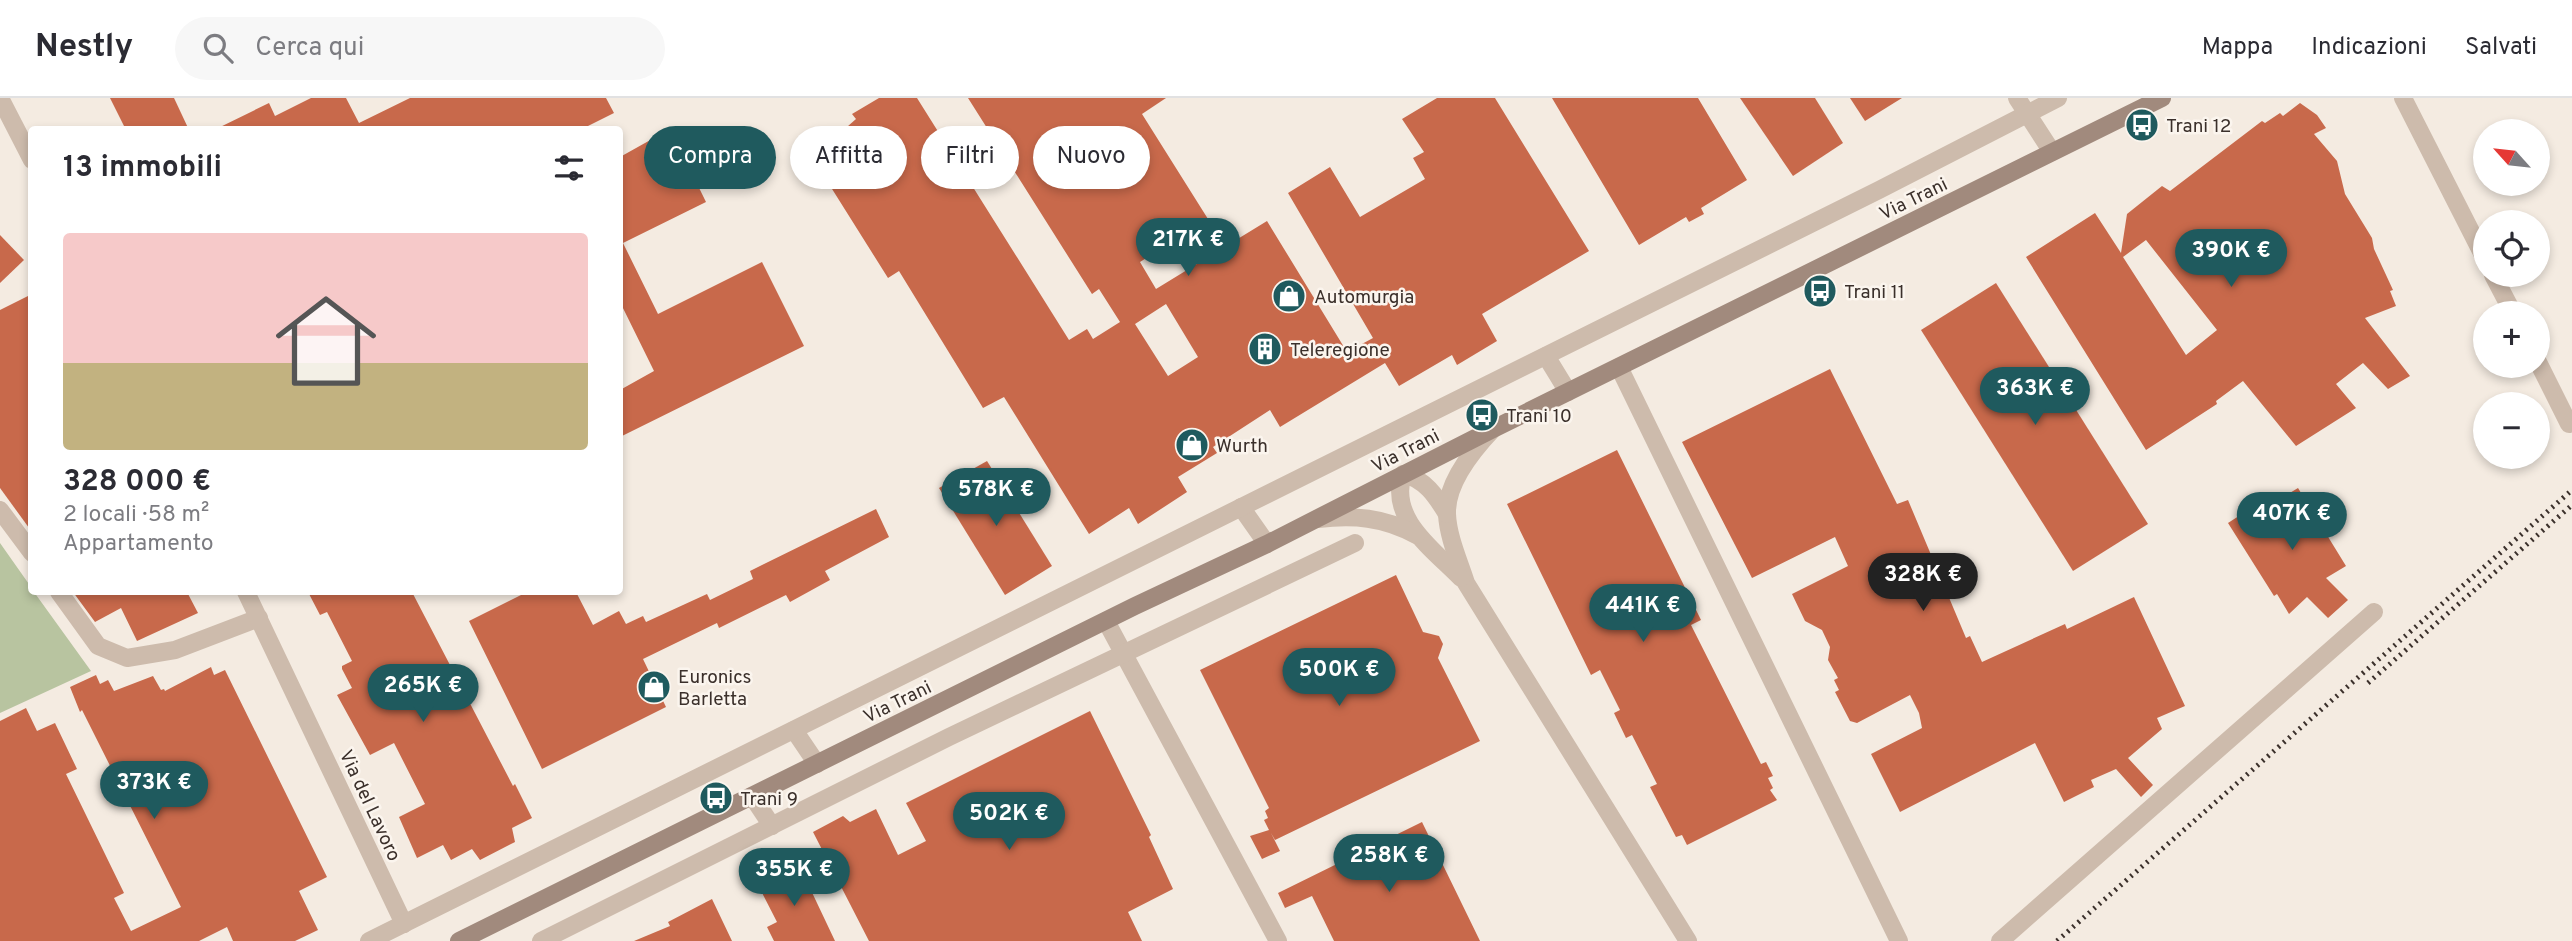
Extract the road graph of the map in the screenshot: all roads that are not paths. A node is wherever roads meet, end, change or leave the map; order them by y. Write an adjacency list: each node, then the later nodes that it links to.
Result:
1 (1, 98): 7 (street)
2 (2017, 98): 6 (street)
3 (2058, 98): 6 (street, Via Trani)
4 (2162, 98): 8 (main road, Via Trani)
5 (2403, 98): 9 (street)
6 (2027, 114): 8 (street); 10 (street, Via Trani)
7 (28, 152)
8 (2052, 152): 11 (main road, Via Trani)
9 (2473, 235)
10 (1546, 356): 13 (street); 17 (street, Via Trani)
11 (1619, 367): 13 (main road, Via Trani); 42 (street)
12 (2546, 378): 14 (street)
13 (1568, 392): 15 (main road, Via Trani)
14 (2569, 424)
15 (1493, 429): 16 (main road, Via Trani); 19 (street)
16 (1403, 474): 19 (street); 20 (main road, Via Trani); 21 (street)
17 (1241, 507): 23 (street); 32 (street, Via Trani)
18 (0, 510): 24 (street)
19 (1447, 514): 25 (street)
20 (1314, 520): 21 (street); 23 (main road, Via Trani)
21 (1427, 542): 25 (street)
22 (1355, 543): 31 (street)
23 (1267, 544): 30 (main road, Via Trani)
24 (28, 548)
25 (1466, 583): 41 (street)
26 (61, 595): 29 (street)
27 (248, 595): 29 (street, Via del Lavoro)
28 (2374, 612): 43 (street)
29 (259, 618): 36 (street, Via del Lavoro)
30 (1106, 621): 31 (street); 33 (main road, Via Trani)
31 (1124, 654): 35 (street); 40 (street)
32 (794, 730): 33 (street); 36 (street, Via Trani)
33 (817, 764): 34 (main road, Via Trani)
34 (752, 796): 35 (street); 38 (main road, Via Trani)
35 (772, 826): 39 (street)
36 (404, 923): 37 (street, Via Trani)
37 (369, 941)
38 (459, 941)
39 (541, 941)
40 (1278, 941)
41 (1688, 941)
42 (1899, 941)
43 (2000, 941)

